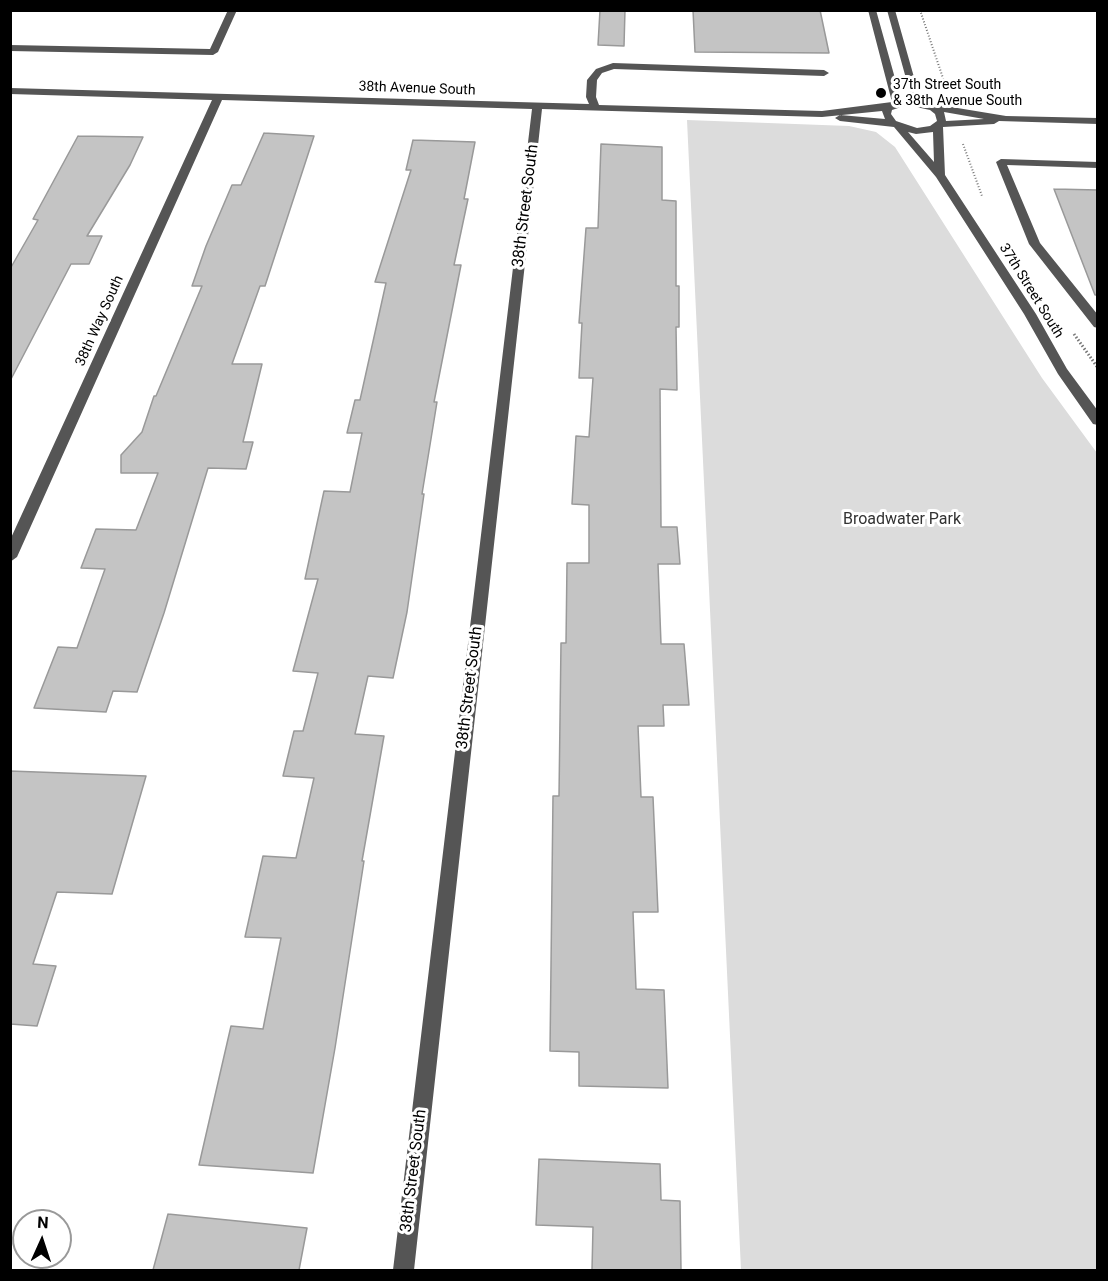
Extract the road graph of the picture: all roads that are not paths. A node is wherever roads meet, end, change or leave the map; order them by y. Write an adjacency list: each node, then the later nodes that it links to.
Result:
1 (233, 10): 4 (street)
2 (872, 10): 9 (street)
3 (891, 10): 8 (street)
4 (10, 48)
5 (824, 73): 11 (street)
6 (10, 92): 7 (street, 38th Avenue South)
7 (218, 98): 10 (street, 38th Avenue South); 22 (street, 38th Way South)
8 (916, 102): 9 (street, 38th Avenue South); 12 (street)
9 (894, 105): 13 (street, 38th Avenue South); 16 (street)
10 (537, 106): 11 (street, 38th Avenue South); 23 (street, 38th Street South)
11 (595, 108): 13 (street, 38th Avenue South)
12 (933, 108): 14 (street); 17 (street)
13 (822, 114): 16 (street, 38th Avenue South)
14 (1006, 119): 15 (street); 17 (street)
15 (1098, 121)
16 (896, 125): 17 (street, 38th Avenue South); 19 (street, 37th Street South)
17 (940, 125): 19 (street)
18 (1098, 165): 20 (street)
19 (940, 175): 21 (street, 37th Street South)
20 (1098, 324)
21 (1098, 421)
22 (10, 557)
23 (403, 1270)

